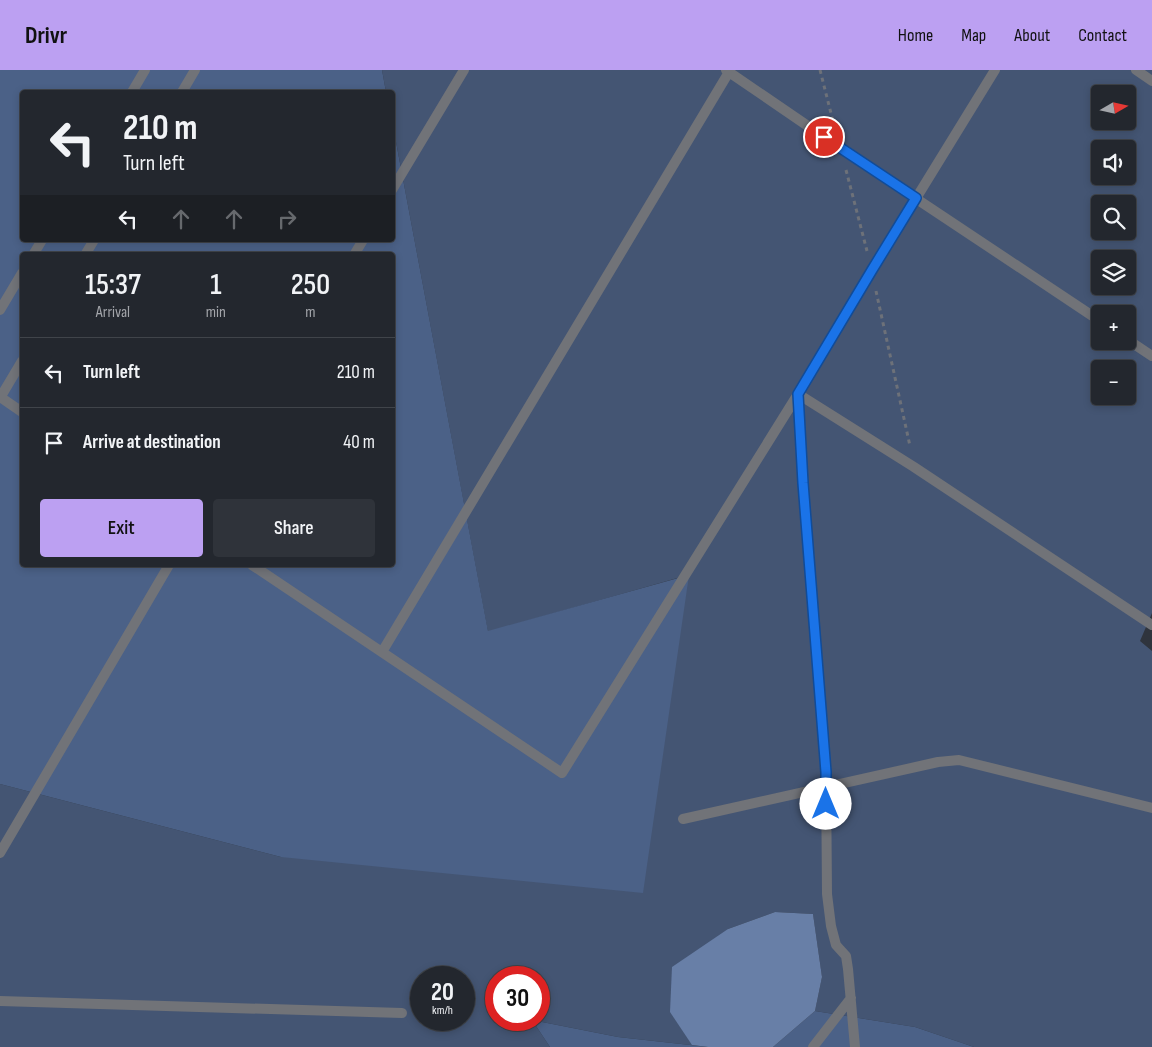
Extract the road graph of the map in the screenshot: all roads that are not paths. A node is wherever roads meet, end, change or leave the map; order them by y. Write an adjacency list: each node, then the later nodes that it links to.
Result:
1 (145, 70): 8 (street)
2 (195, 70): 9 (street)
3 (464, 70): 10 (street)
4 (995, 70): 11 (street)
5 (1136, 70): 7 (street)
6 (728, 71): 11 (street); 24 (street)
7 (1152, 81)
8 (133, 90)
9 (183, 90)
10 (395, 185)
11 (916, 198): 14 (street); 18 (street)
12 (20, 276): 13 (street)
13 (0, 310)
14 (1091, 315)
15 (1136, 345): 16 (street)
16 (1152, 356)
17 (20, 364): 19 (street)
18 (798, 394): 23 (street); 24 (street); 25 (street)
19 (0, 397): 20 (street)
20 (20, 411)
21 (168, 567): 28 (street)
22 (255, 567): 24 (street)
23 (1152, 625)
24 (382, 652)
25 (826, 786): 26 (street); 27 (street); 29 (street)
26 (1152, 808)
27 (683, 819)
28 (0, 853)
29 (851, 998): 32 (street); 33 (street)
30 (0, 1001): 31 (street)
31 (402, 1013)
32 (813, 1047)
33 (855, 1047)

